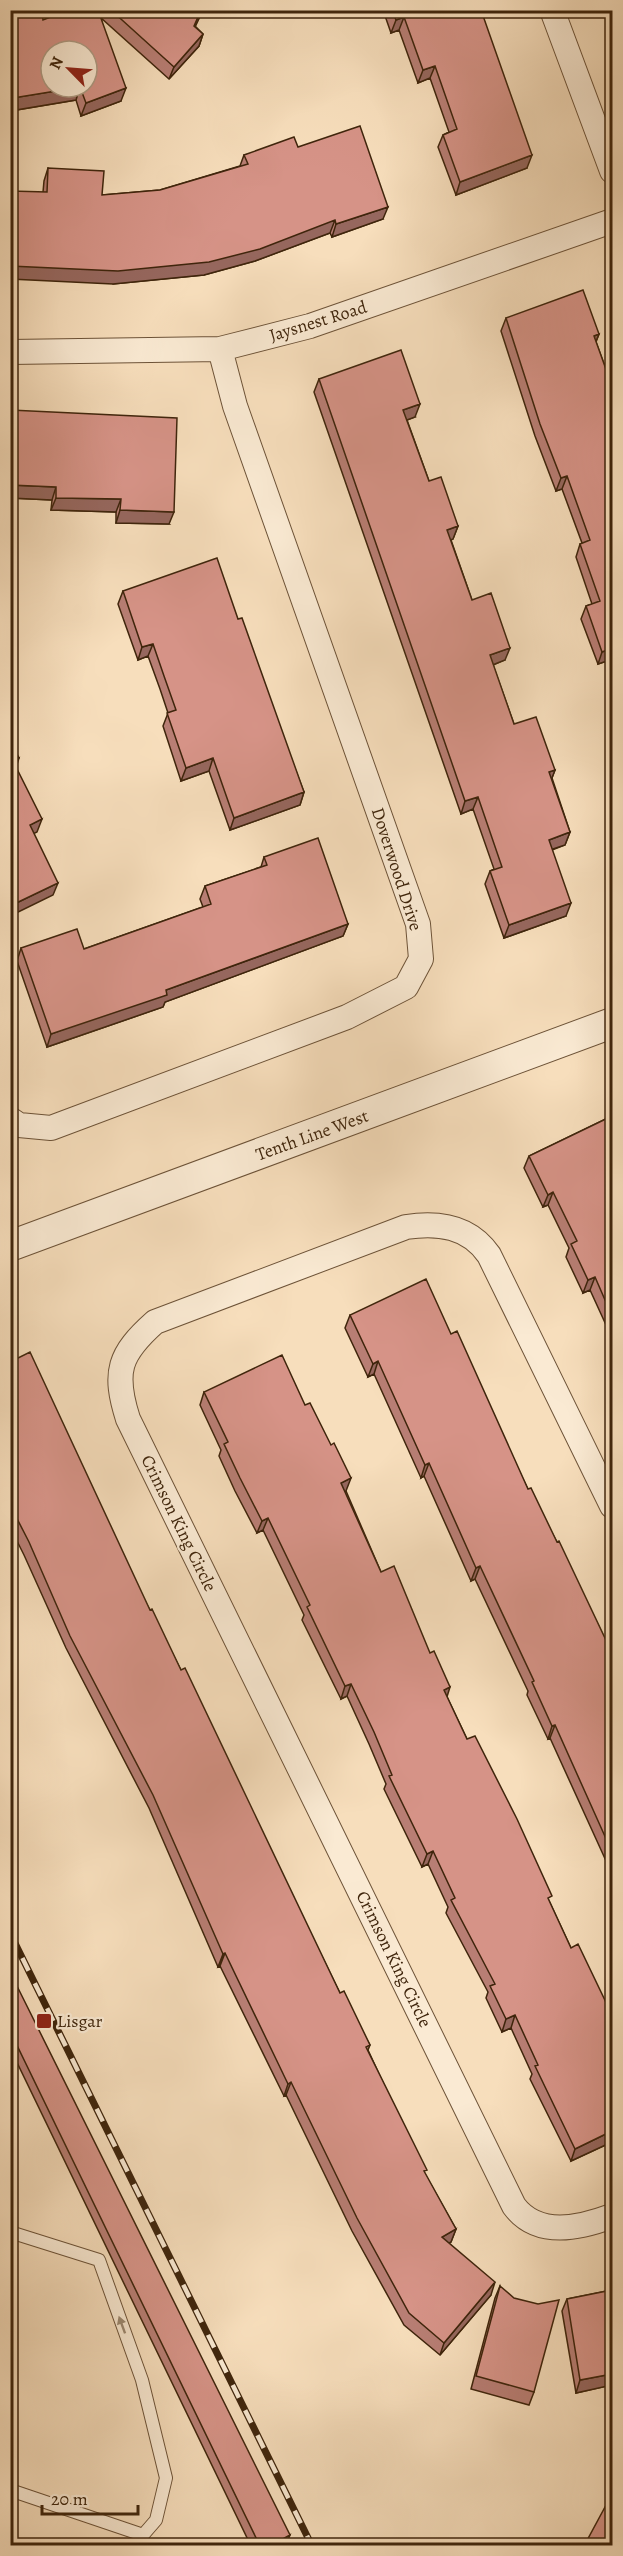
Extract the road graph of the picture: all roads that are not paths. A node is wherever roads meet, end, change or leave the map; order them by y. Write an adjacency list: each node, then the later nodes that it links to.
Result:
1 (552, 10): 2 (street)
2 (612, 171)
3 (612, 221): 4 (street, Jaysnest Road)
4 (220, 348): 5 (street, Jaysnest Road); 7 (street, Doverwood Drive)
5 (10, 352)
6 (612, 1023): 8 (street, Tenth Line West)
7 (10, 1119)
8 (10, 1246)
9 (612, 1506): 10 (street, Crimson King Circle)
10 (612, 2216)
11 (10, 2232): 12 (lane, one-way to 11)
12 (10, 2490)

